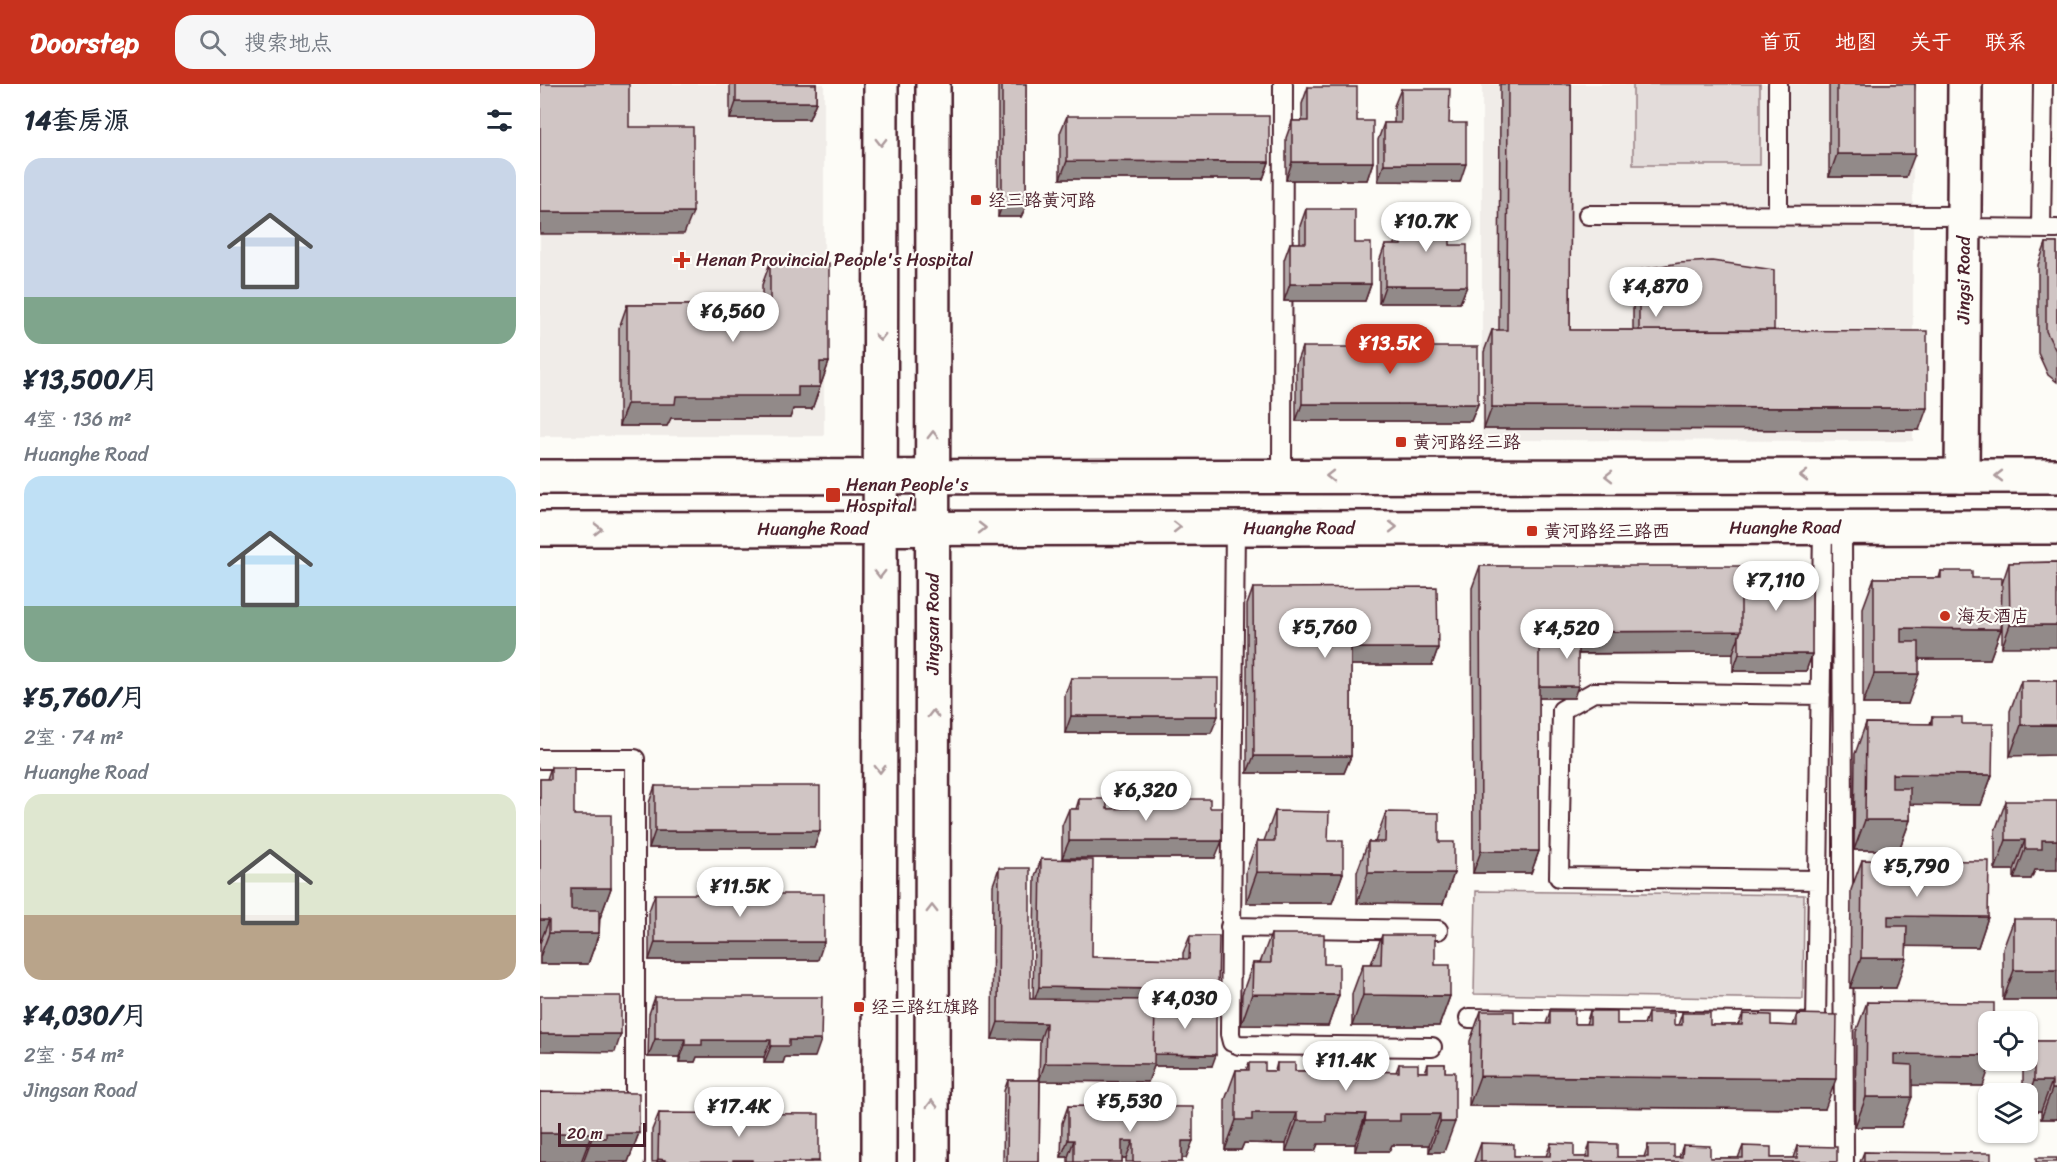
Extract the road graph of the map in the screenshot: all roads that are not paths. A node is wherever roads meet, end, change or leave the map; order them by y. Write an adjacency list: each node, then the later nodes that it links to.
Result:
1 (881, 84): 15 (main road, one-way to 15)
2 (933, 84): 16 (main road, Jingsan Road, one-way to 2)
3 (1283, 84): 11 (lane)
4 (1778, 84): 8 (lane)
5 (1965, 84): 9 (main road, Jingsi Road)
6 (2043, 84): 10 (lane)
7 (1588, 215): 8 (lane)
8 (1778, 215): 9 (lane)
9 (1964, 222): 10 (lane); 12 (main road, Jingsi Road)
10 (2049, 229)
11 (1282, 476): 12 (main road, one-way to 11); 16 (main road)
12 (1962, 476): 13 (main road, one-way to 12)
13 (2057, 476)
14 (540, 477): 15 (main road)
15 (880, 477): 16 (main road); 20 (main road)
16 (933, 477): 21 (main road, Jingsan Road)
17 (1833, 526): 18 (main road, Huanghe Road, one-way to 17); 19 (main road, Huanghe Road); 23 (lane); 33 (lane)
18 (1235, 527): 21 (main road, Huanghe Road, one-way to 18); 26 (lane)
19 (2057, 527)
20 (880, 528): 21 (main road, Huanghe Road); 22 (main road, Huanghe Road, one-way to 20); 31 (main road, one-way to 31)
21 (933, 528): 32 (main road, Jingsan Road, one-way to 21)
22 (540, 529)
23 (1821, 694): 25 (lane); 25 (lane)
24 (540, 759): 30 (lane)
25 (1818, 880): 28 (lane)
26 (1230, 927): 27 (lane); 29 (lane)
27 (1438, 930)
28 (1469, 1018)
29 (1432, 1047)
30 (634, 1162)
31 (879, 1162)
32 (932, 1162)
33 (1844, 1162)

